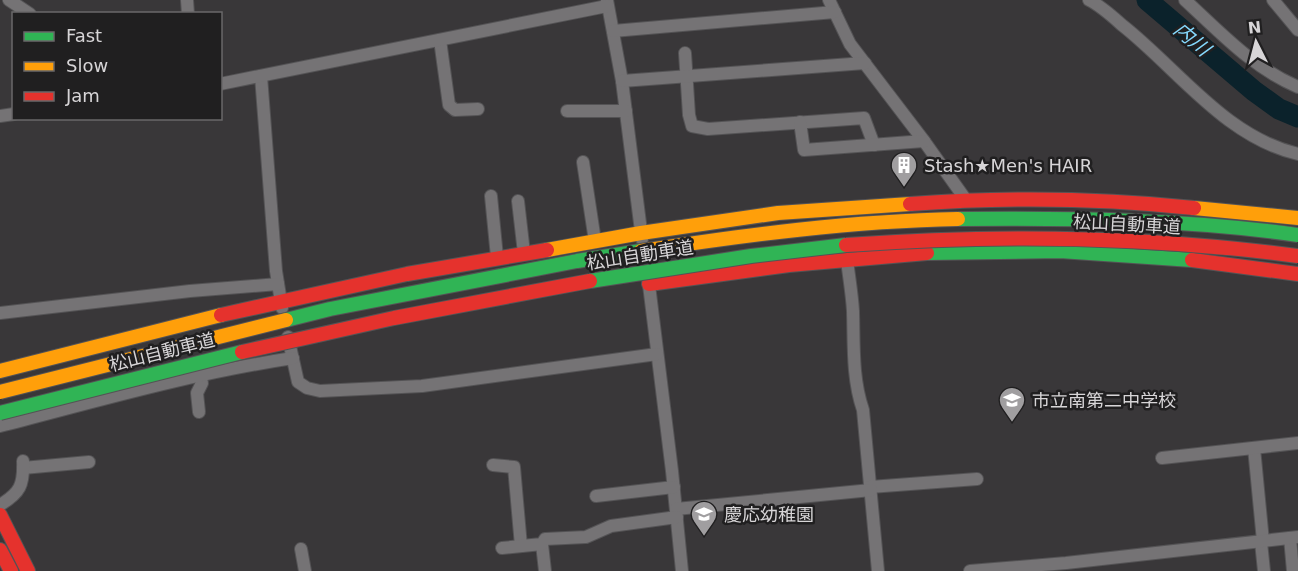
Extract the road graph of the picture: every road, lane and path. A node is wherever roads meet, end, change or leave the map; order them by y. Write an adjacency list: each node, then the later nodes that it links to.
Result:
1 (9, 0): 7 (street)
2 (828, 0): 8 (street)
3 (1089, 0): 25 (street)
4 (1185, 0): 18 (street)
5 (1273, 0): 9 (street)
6 (607, 3): 10 (street); 11 (street)
7 (27, 12)
8 (835, 12): 10 (street); 13 (street)
9 (1298, 30)
10 (613, 31): 16 (street)
11 (440, 40): 14 (street); 19 (street)
12 (685, 54): 15 (street)
13 (865, 63): 15 (street); 23 (street)
14 (261, 76): 17 (street); 39 (street)
15 (686, 76): 16 (street); 22 (street)
16 (622, 81): 21 (street)
17 (222, 84)
18 (1298, 87)
19 (477, 109)
20 (567, 111): 21 (street)
21 (626, 111): 31 (street)
22 (800, 122): 24 (street); 24 (street)
23 (924, 141): 24 (street); 28 (street)
24 (874, 145)
25 (1298, 154)
26 (583, 162): 33 (street)
27 (491, 196): 36 (street)
28 (966, 200): 30 (main road); 31 (main road)
29 (518, 201): 34 (street)
30 (1298, 218)
31 (641, 233): 33 (main road); 40 (street)
32 (1298, 235): 47 (main road, 松山自動車道, bridge)
33 (595, 241): 34 (main road)
34 (524, 253): 36 (main road)
35 (1298, 256): 49 (main road, 松山自動車道, bridge)
36 (497, 257): 41 (main road)
37 (847, 260): 38 (main road); 40 (main road); 58 (street)
38 (1298, 274)
39 (278, 284): 41 (street); 42 (street)
40 (649, 284): 43 (street)
41 (281, 303): 44 (street); 45 (main road)
42 (0, 313)
43 (657, 354): 44 (street); 57 (street)
44 (293, 358): 46 (street)
45 (0, 371)
46 (200, 375): 48 (street); 50 (street)
47 (0, 392)
48 (200, 412)
49 (0, 413)
50 (0, 426)
51 (1298, 443): 52 (street)
52 (1254, 448): 53 (street); 64 (street)
53 (1162, 458)
54 (89, 462): 60 (street)
55 (493, 465): 66 (street)
56 (977, 479): 58 (street)
57 (674, 487): 59 (street); 61 (street)
58 (870, 489): 61 (street); 76 (street)
59 (596, 496)
60 (0, 505)
61 (676, 513): 65 (street); 75 (street)
62 (0, 514): 72 (main road)
63 (1294, 538): 64 (street); 79 (street)
64 (1262, 542): 70 (street); 78 (street)
65 (542, 544): 66 (street); 74 (street)
66 (521, 546): 67 (street)
67 (502, 548)
68 (301, 549): 73 (street)
69 (0, 550): 71 (main road)
70 (1066, 567): 77 (street)
71 (11, 571)
72 (28, 571)
73 (305, 571)
74 (545, 571)
75 (682, 571)
76 (878, 571)
77 (970, 571)
78 (1264, 571)
79 (1293, 571)

